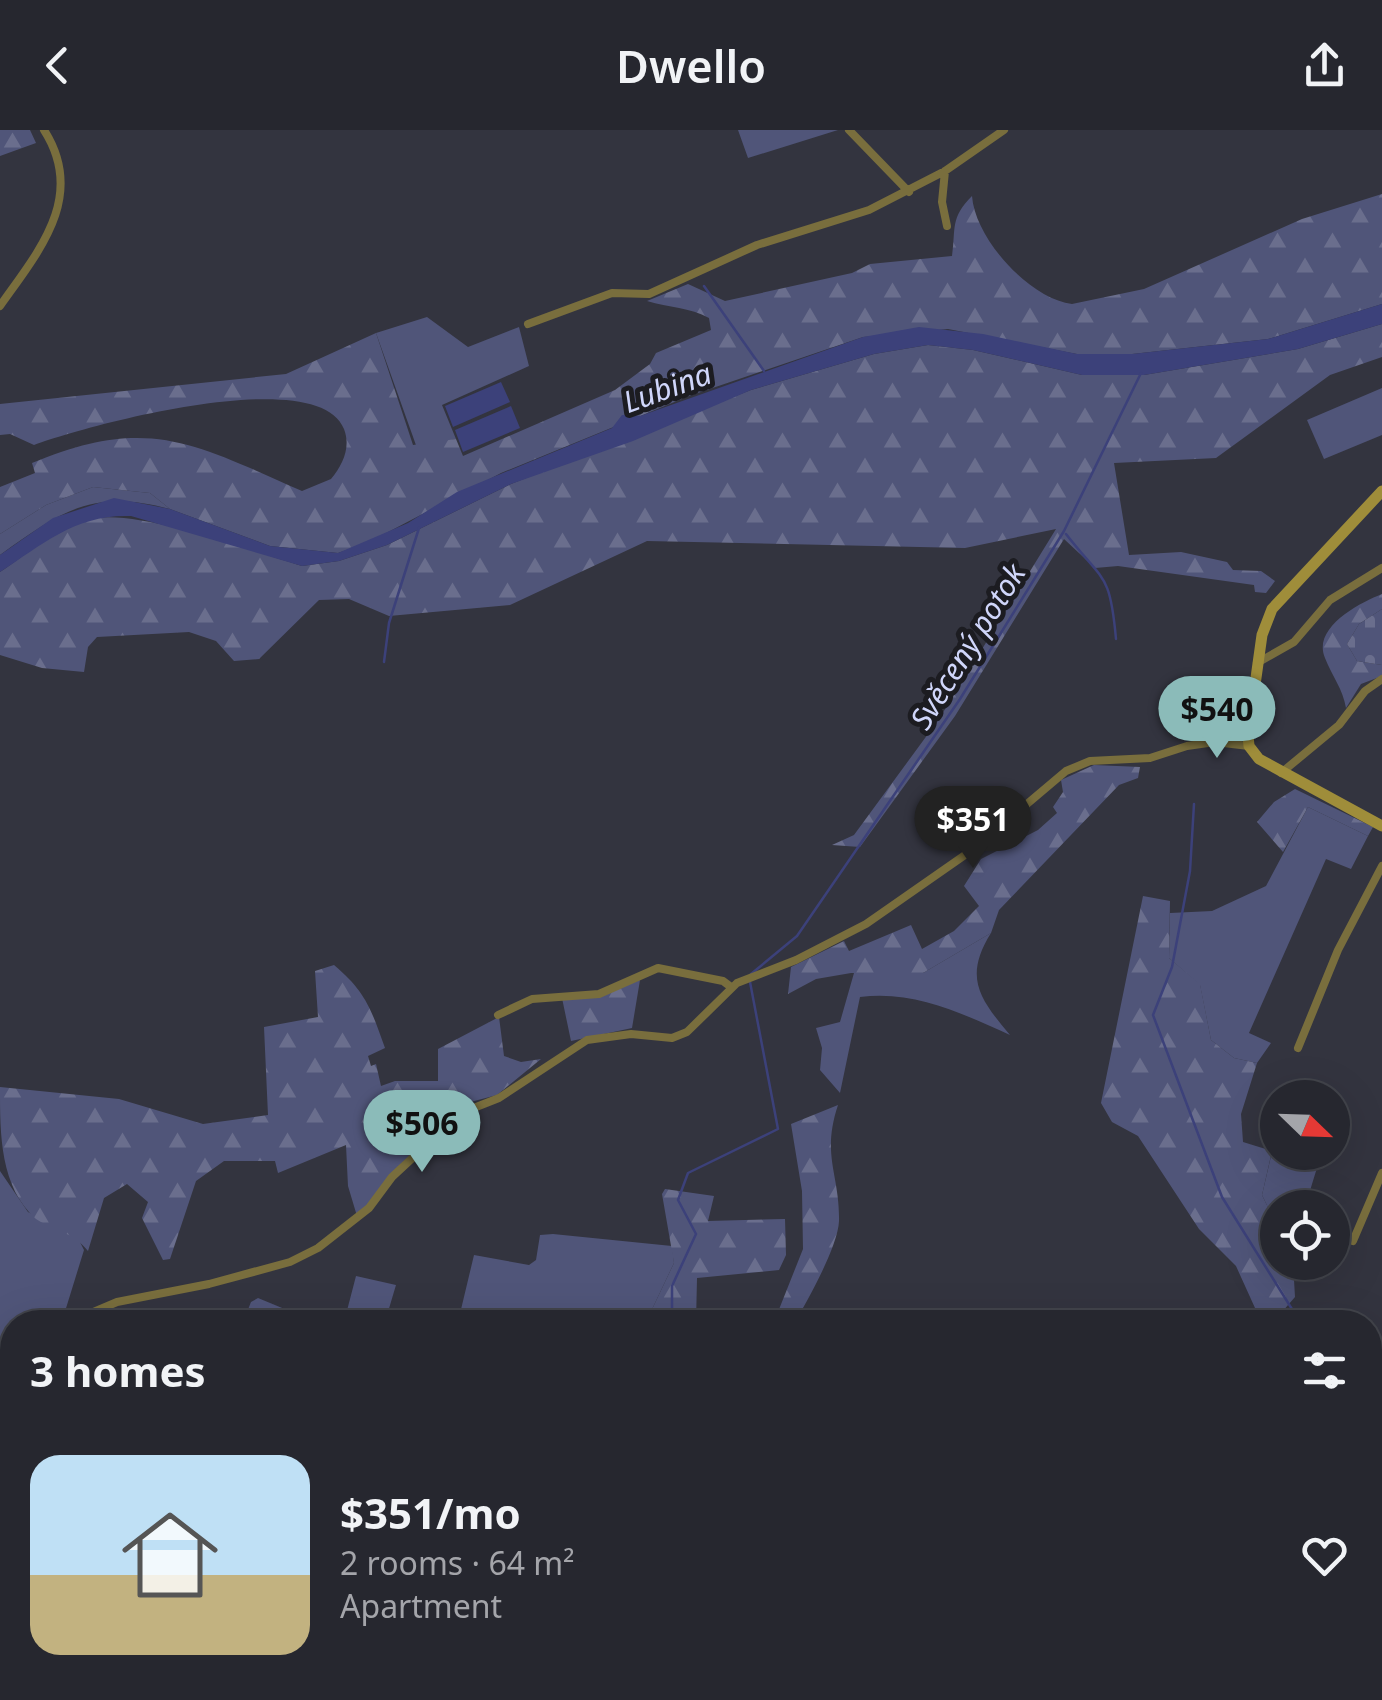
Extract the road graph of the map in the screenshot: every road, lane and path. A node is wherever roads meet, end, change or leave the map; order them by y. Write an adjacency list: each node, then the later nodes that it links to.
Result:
1 (44, 130): 7 (street)
2 (849, 130): 5 (street)
3 (1004, 130): 4 (street)
4 (945, 172): 5 (street); 6 (street)
5 (909, 192): 8 (street)
6 (947, 226)
7 (0, 306)
8 (528, 324)
9 (1382, 491): 11 (street)
10 (1382, 568): 11 (street)
11 (1257, 663): 13 (street)
12 (1382, 679): 14 (street)
13 (1248, 746): 14 (street); 17 (street)
14 (1281, 773): 15 (street)
15 (1382, 826)
16 (1382, 866): 19 (street)
17 (731, 987): 18 (street); 22 (street)
18 (498, 1015)
19 (1298, 1048)
20 (1382, 1173): 21 (street)
21 (1353, 1241)
22 (98, 1310)

